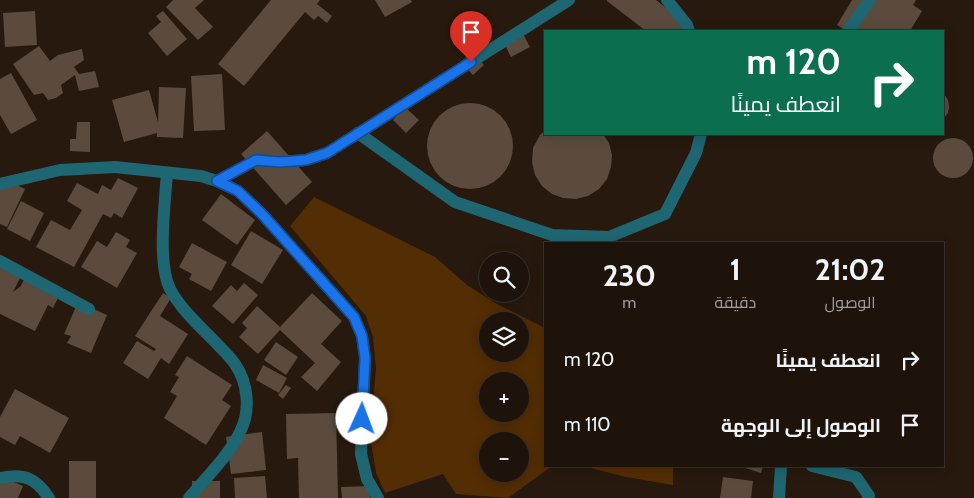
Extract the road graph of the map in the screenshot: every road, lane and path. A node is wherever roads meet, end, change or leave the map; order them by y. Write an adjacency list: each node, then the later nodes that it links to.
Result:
1 (568, 0): 6 (street)
2 (667, 0): 4 (street)
3 (870, 0): 5 (street)
4 (689, 30)
5 (849, 30)
6 (358, 133): 7 (street); 9 (street)
7 (701, 135)
8 (167, 173): 9 (street); 10 (street); 17 (street)
9 (217, 181): 18 (street)
10 (0, 184)
11 (0, 260): 12 (street)
12 (89, 309)
13 (781, 467): 19 (street)
14 (816, 467): 20 (street)
15 (0, 478): 16 (street)
16 (49, 498)
17 (189, 498)
18 (378, 498)
19 (779, 498)
20 (868, 498)

